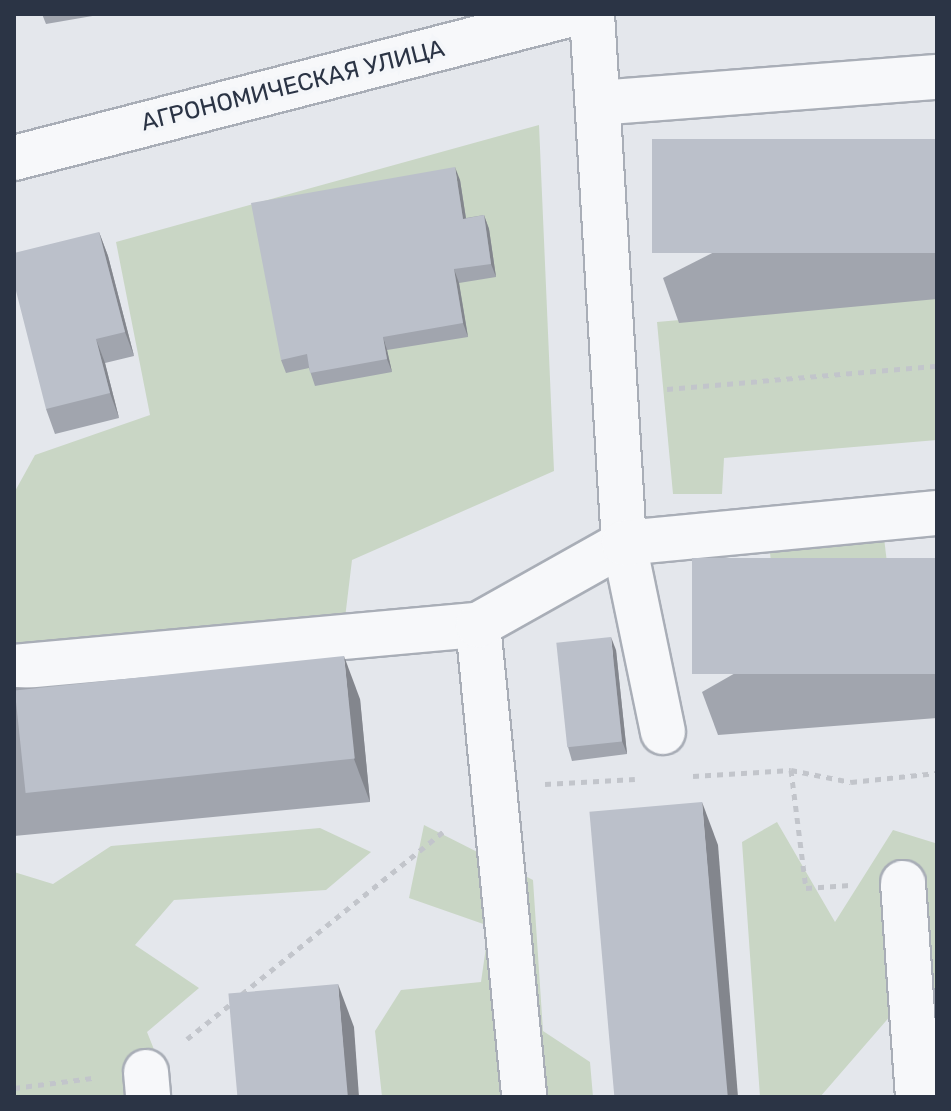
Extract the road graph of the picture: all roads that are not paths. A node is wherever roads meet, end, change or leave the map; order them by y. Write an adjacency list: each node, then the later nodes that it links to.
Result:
1 (572, 14): 5 (street, АГРОНОМИЧЕСКАЯ УЛИЦА)
2 (592, 14): 4 (street)
3 (937, 77): 4 (street)
4 (598, 103): 7 (street)
5 (14, 158)
6 (937, 513): 7 (street)
7 (624, 543): 8 (street); 10 (street)
8 (478, 625): 9 (street); 12 (street)
9 (14, 667)
10 (663, 732)
11 (903, 883): 13 (street)
12 (524, 1097)
13 (918, 1097)

